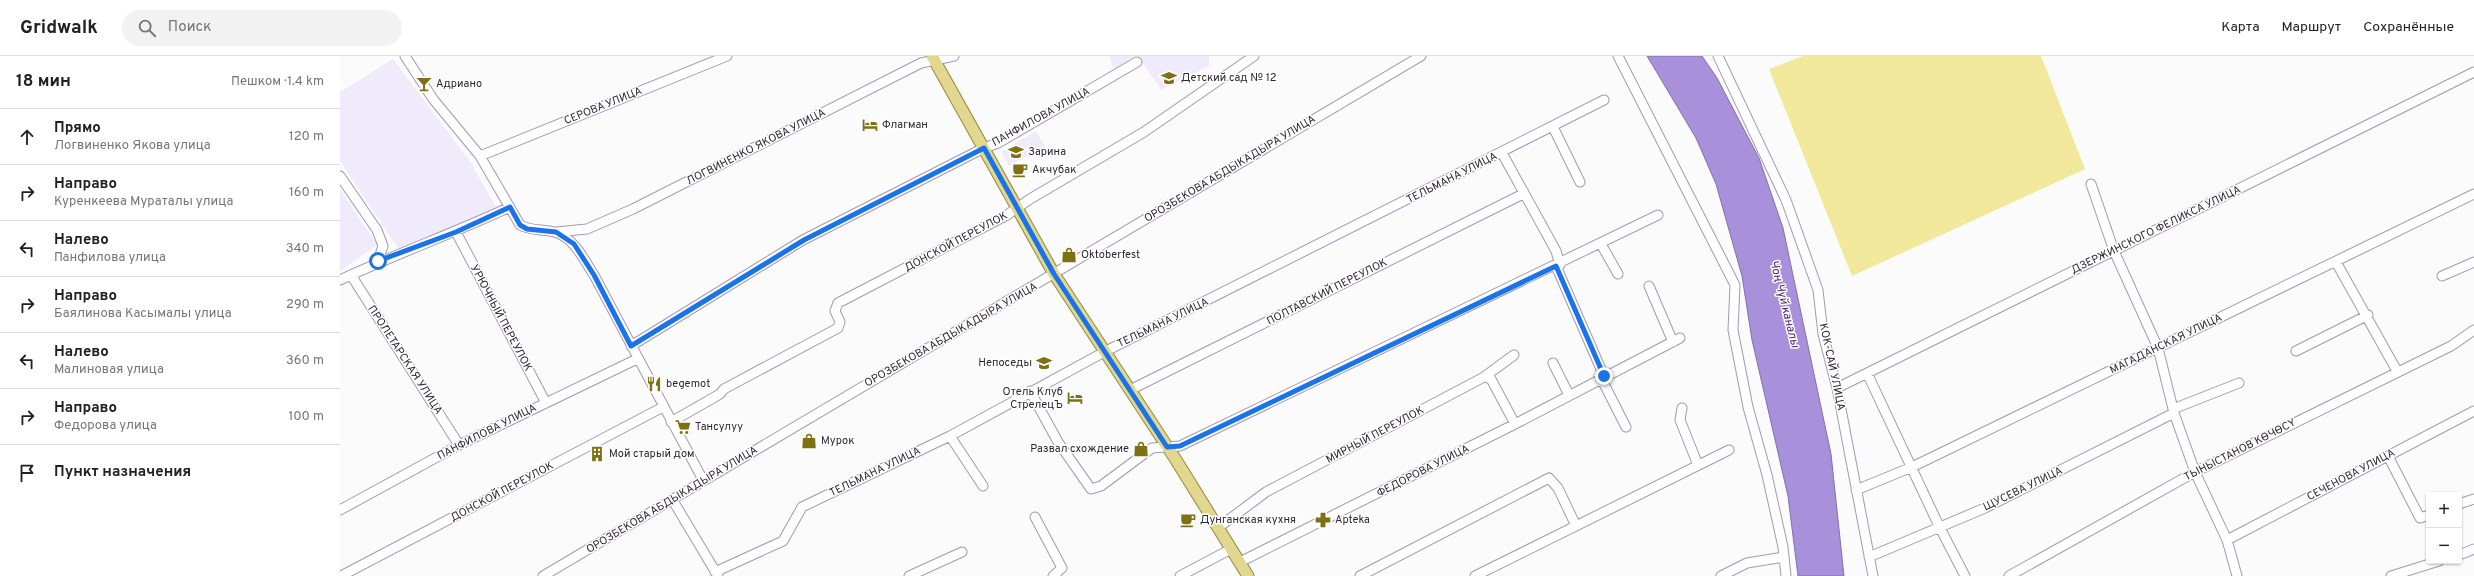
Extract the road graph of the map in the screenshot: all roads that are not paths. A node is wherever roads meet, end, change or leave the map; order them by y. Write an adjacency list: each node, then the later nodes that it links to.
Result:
1 (405, 56): 15 (street, ЛОГВИНЕНКО ЯКОВА УЛИЦА)
2 (726, 56): 15 (street, СЕРОВА УЛИЦА)
3 (954, 56): 8 (street, ЛОГВИНЕНКО ЯКОВА УЛИЦА)
4 (1254, 56): 22 (street, ДОНСКОЙ ПЕРЕУЛОК)
5 (1421, 56): 32 (street, ОРОЗБЕКОВА АБДЫКАДЫРА УЛИЦА)
6 (1618, 56): 89 (street)
7 (1718, 56): 52 (street, КОК-САЙ УЛИЦА)
8 (934, 59): 13 (main road); 25 (street, ЛОГВИНЕНКО ЯКОВА УЛИЦА)
9 (1137, 62): 13 (street, ПАНФИЛОВА УЛИЦА)
10 (2474, 72): 27 (street, ДЗЕРЖИНСКОГО ФЕЛИКСА УЛИЦА)
11 (1604, 100): 12 (street, ТЕЛЬМАНА УЛИЦА)
12 (1553, 127): 14 (street, ТЕЛЬМАНА УЛИЦА); 17 (street)
13 (984, 148): 22 (main road); 40 (street, ПАНФИЛОВА УЛИЦА)
14 (1502, 153): 19 (street); 42 (street, ТЕЛЬМАНА УЛИЦА)
15 (480, 156): 21 (street, ЛОГВИНЕНКО ЯКОВА УЛИЦА)
16 (340, 176): 28 (street)
17 (1580, 182)
18 (2091, 184): 27 (street)
19 (1523, 194): 31 (street); 53 (street, ПОЛТАВСКИЙ ПЕРЕУЛОК)
20 (2474, 194): 29 (street, МАГАДАНСКАЯ УЛИЦА)
21 (510, 207): 24 (street); 25 (street, ЛОГВИНЕНКО ЯКОВА УЛИЦА)
22 (1018, 208): 32 (main road); 61 (street, ДОНСКОЙ ПЕРЕУЛОК)
23 (1658, 215): 26 (street)
24 (456, 232): 28 (street); 56 (street, УРЮЧНЫЙ ПЕРЕУЛОК)
25 (556, 232): 40 (street)
26 (1601, 244): 31 (street); 33 (street)
27 (2114, 251): 41 (street); 48 (street, ДЗЕРЖИНСКОГО ФЕЛИКСА УЛИЦА)
28 (378, 261): 34 (street)
29 (2336, 262): 38 (street); 41 (street, МАГАДАНСКАЯ УЛИЦА)
30 (2474, 262): 35 (street)
31 (1558, 265): 50 (street); 66 (street)
32 (1054, 274): 42 (main road); 72 (street, ОРОЗБЕКОВА АБДЫКАДЫРА УЛИЦА)
33 (1618, 274)
34 (351, 275): 36 (street); 65 (street, ПРОЛЕТАРСКАЯ УЛИЦА)
35 (2442, 276)
36 (340, 280)
37 (1649, 286): 50 (street, ФЕДОРОВА УЛИЦА)
38 (2368, 315): 43 (street); 47 (street)
39 (2474, 330): 47 (street, ТЫНЫСТАНОВ КӨЧӨСҮ)
40 (631, 346): 45 (street)
41 (2158, 348): 59 (street); 70 (street, МАГАДАНСКАЯ УЛИЦА)
42 (1106, 351): 53 (main road); 54 (street, ТЕЛЬМАНА УЛИЦА)
43 (2296, 351)
44 (1514, 355): 49 (street, МИРНЫЙ ПЕРЕУЛОК)
45 (637, 359): 56 (street, ПАНФИЛОВА УЛИЦА); 57 (street)
46 (1553, 363): 55 (street)
47 (2397, 371): 71 (street, ТЫНЫСТАНОВ КӨЧӨСҮ)
48 (1867, 373): 52 (street, ДЗЕРЖИНСКОГО ФЕЛИКСА УЛИЦА); 70 (street)
49 (1484, 377): 62 (street); 83 (street, МИРНЫЙ ПЕРЕУЛОК)
50 (1603, 377): 55 (street, ФЕДОРОВА УЛИЦА); 63 (street)
51 (2240, 383): 59 (street, ЩУСЕВА УЛИЦА)
52 (1837, 388): 74 (street, КОК-САЙ УЛИЦА)
53 (1130, 390): 66 (main road)
54 (1030, 391): 64 (street, ТЕЛЬМАНА УЛИЦА); 66 (street)
55 (1569, 395): 62 (street, ФЕДОРОВА УЛИЦА)
56 (546, 403): 65 (street, ПАНФИЛОВА УЛИЦА)
57 (663, 407): 61 (street); 94 (street, ДОНСКОЙ ПЕРЕУЛОК)
58 (1682, 408): 69 (street)
59 (2173, 411): 71 (street); 82 (street, ЩУСЕВА УЛИЦА)
60 (2474, 411): 68 (street, СЕЧЕНОВА УЛИЦА)
61 (671, 422): 72 (street)
62 (1515, 424): 91 (street, ФЕДОРОВА УЛИЦА)
63 (1626, 427)
64 (950, 436): 73 (street); 93 (street, ТЕЛЬМАНА УЛИЦА)
65 (459, 445): 78 (street, ПАНФИЛОВА УЛИЦА)
66 (1167, 447): 83 (main road)
67 (1729, 450): 69 (street)
68 (2388, 456): 79 (street); 84 (street, СЕЧЕНОВА УЛИЦА)
69 (1698, 465): 81 (street)
70 (1912, 467): 74 (street, МАГАДАНСКАЯ УЛИЦА); 82 (street)
71 (2196, 472): 84 (street); 106 (street, ТЫНЫСТАНОВ КӨЧӨСҮ)
72 (703, 480): 75 (street, ОРОЗБЕКОВА АБДЫКАДЫРА УЛИЦА)
73 (984, 486)
74 (1856, 490): 90 (street, КОК-САЙ УЛИЦА)
75 (672, 499): 93 (street); 95 (street, ОРОЗБЕКОВА АБДЫКАДЫРА УЛИЦА)
76 (2474, 499): 77 (street)
77 (2462, 503)
78 (342, 506)
79 (2426, 516)
80 (1036, 517): 97 (street)
81 (1576, 526): 100 (street); 101 (street)
82 (1939, 526): 90 (street, ЩУСЕВА УЛИЦА); 105 (street)
83 (1219, 527): 85 (main road)
84 (2227, 540): 107 (street)
85 (1232, 549): 91 (main road); 98 (street)
86 (2474, 549): 88 (street)
87 (962, 552): 96 (street)
88 (2462, 554)
89 (1784, 557): 102 (street); 103 (street)
90 (1869, 557): 104 (street, КОК-САЙ УЛИЦА)
91 (1240, 562): 99 (main road)
92 (2429, 564): 108 (street)
93 (716, 574)
94 (341, 576)
95 (543, 576)
96 (909, 576)
97 (1053, 576)
98 (1180, 576)
99 (1248, 576)
100 (1360, 576)
101 (1475, 576)
102 (1721, 576)
103 (1786, 576)
104 (1872, 576)
105 (1965, 576)
106 (2009, 576)
107 (2237, 576)
108 (2391, 576)

